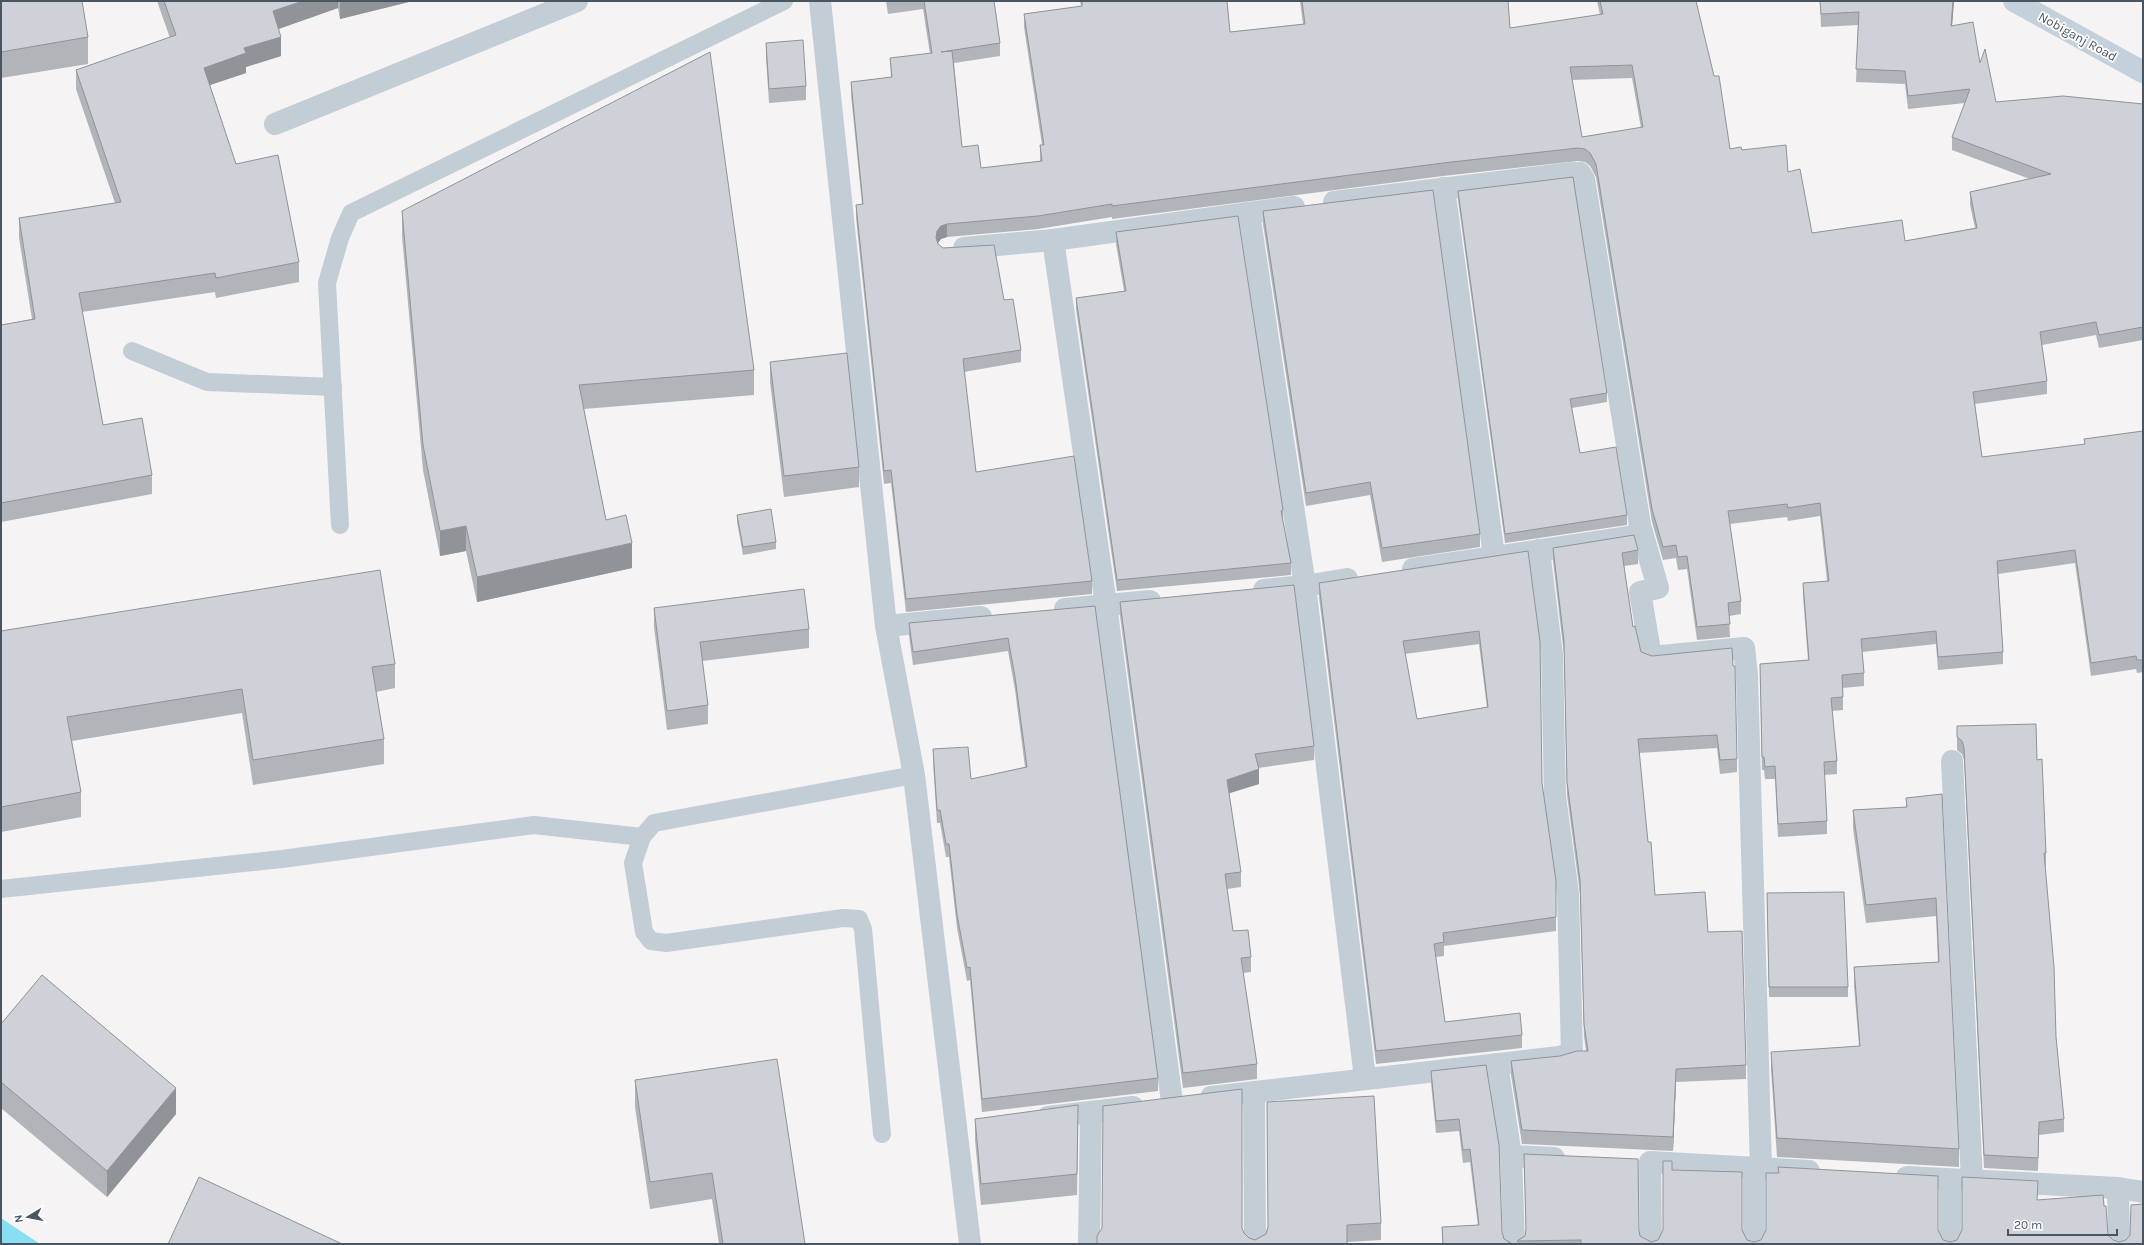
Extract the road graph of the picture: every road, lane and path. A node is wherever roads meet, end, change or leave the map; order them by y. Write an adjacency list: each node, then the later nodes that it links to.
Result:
1 (577, 1): 6 (street)
2 (784, 1): 12 (lane)
3 (820, 1): 25 (street)
4 (2014, 1): 5 (main road, Nobiganj Road)
5 (2143, 72)
6 (275, 124)
7 (1444, 188): 8 (street); 14 (street); 16 (street)
8 (1249, 213): 9 (street); 19 (street)
9 (1053, 240): 10 (street); 22 (street)
10 (948, 249)
11 (132, 351): 12 (lane)
12 (333, 387): 13 (lane)
13 (340, 525)
14 (1640, 525): 15 (street); 43 (street)
15 (1539, 550): 16 (street); 30 (street)
16 (1494, 556): 17 (street)
17 (1392, 572)
18 (1368, 576): 19 (street)
19 (1305, 586): 20 (street); 31 (street)
20 (1244, 592)
21 (1167, 599): 22 (street)
22 (1106, 605): 23 (street); 33 (street)
23 (1043, 611)
24 (1004, 614): 25 (street)
25 (886, 626): 27 (street)
26 (1952, 761): 47 (street)
27 (914, 775): 28 (lane); 37 (street)
28 (642, 837): 29 (lane); 38 (lane)
29 (1, 889)
30 (1497, 1064): 31 (street); 39 (street)
31 (1365, 1078): 32 (street)
32 (1254, 1092): 33 (street); 52 (street)
33 (1172, 1102): 34 (street)
34 (1091, 1112): 35 (street); 51 (street)
35 (1027, 1119)
36 (980, 1125): 37 (street)
37 (956, 1128): 50 (street)
38 (882, 1134)
39 (1511, 1156): 40 (street); 53 (street)
40 (1573, 1159)
41 (1626, 1161): 42 (street)
42 (1650, 1162): 43 (street); 54 (street)
43 (1757, 1168): 44 (street); 55 (street)
44 (1832, 1173)
45 (1887, 1176): 46 (street)
46 (1950, 1180): 47 (street); 56 (street)
47 (1972, 1181): 48 (street)
48 (2118, 1188): 49 (street); 57 (street)
49 (2143, 1192)
50 (970, 1244)
51 (1089, 1244)
52 (1256, 1244)
53 (1514, 1244)
54 (1651, 1244)
55 (1754, 1244)
56 (1950, 1244)
57 (2120, 1244)

